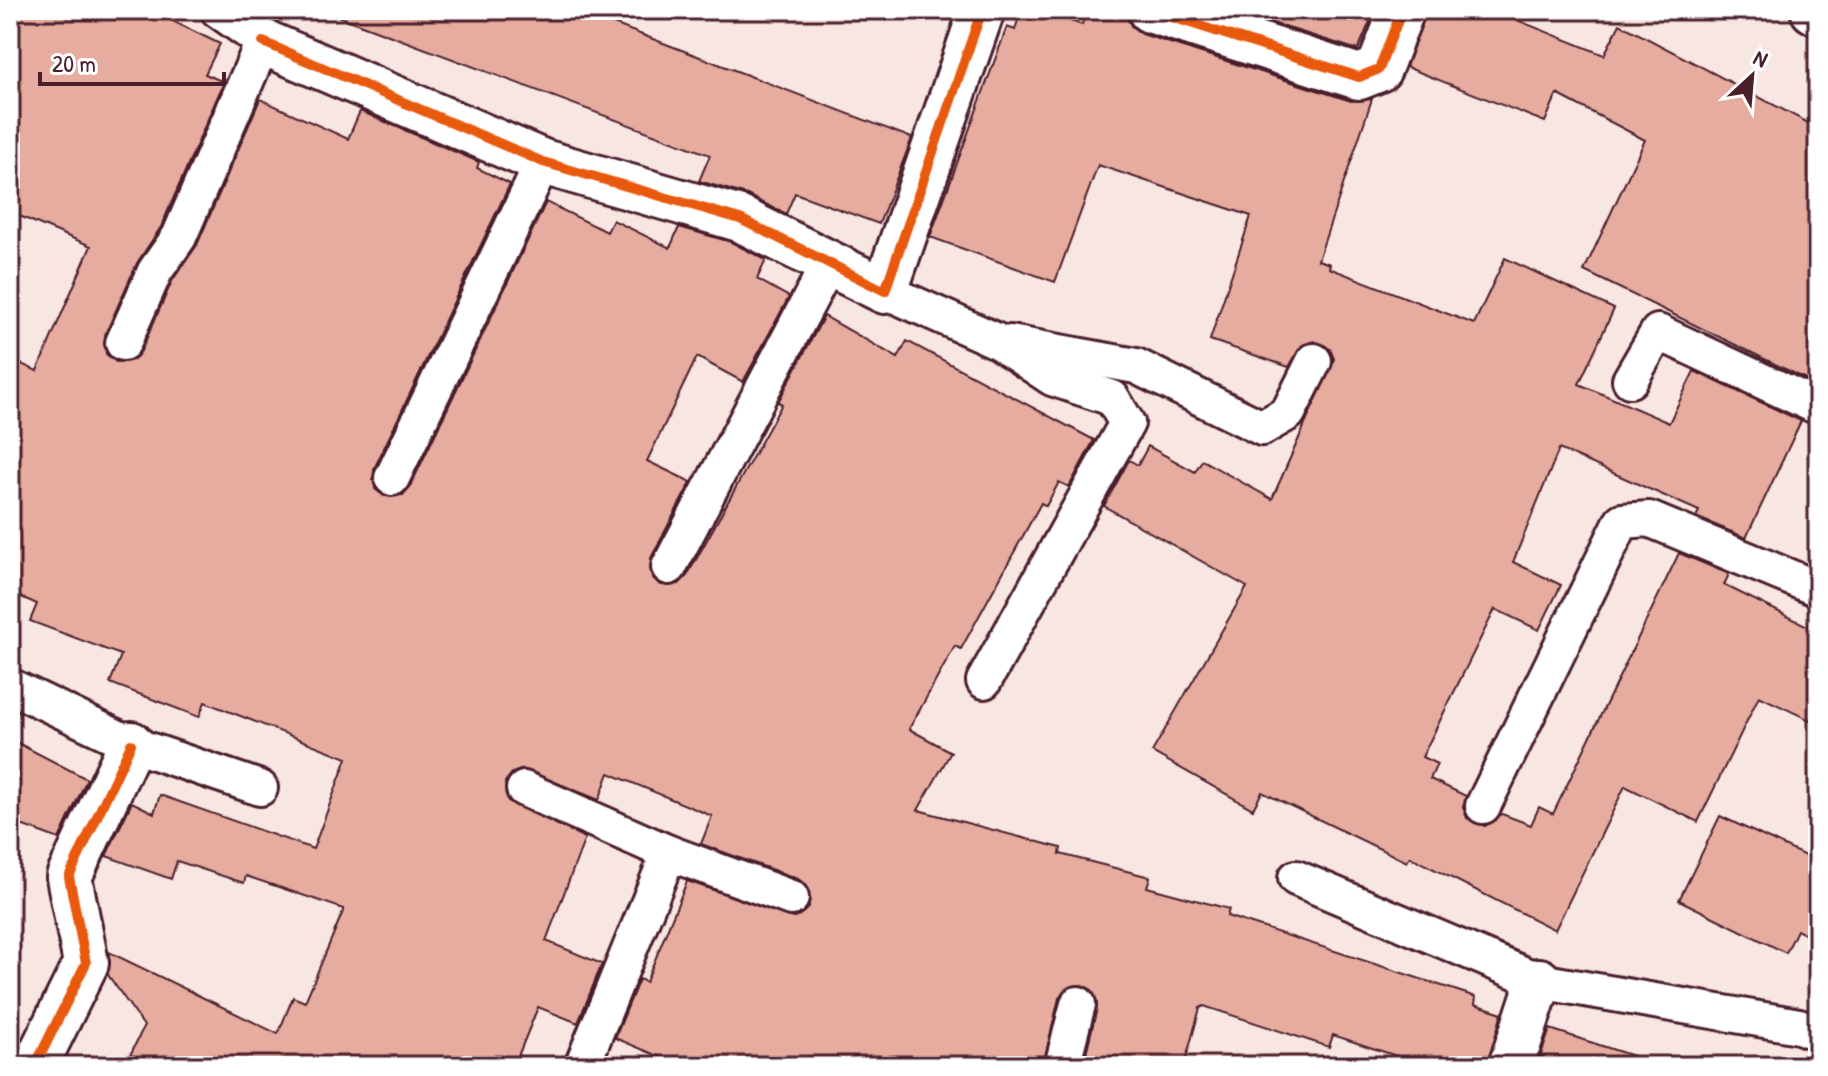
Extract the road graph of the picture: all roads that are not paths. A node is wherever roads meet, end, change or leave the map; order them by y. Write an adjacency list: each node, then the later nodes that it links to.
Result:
1 (218, 10): 7 (lane)
2 (982, 10): 10 (street)
3 (1150, 10): 4 (street)
4 (1402, 10)
5 (1813, 10): 6 (street)
6 (1818, 13)
7 (263, 42): 8 (street); 12 (lane)
8 (543, 162): 9 (street); 16 (lane)
9 (830, 261): 10 (street); 17 (lane)
10 (885, 291): 11 (lane)
11 (997, 341): 13 (lane); 19 (lane)
12 (123, 343)
13 (1314, 361)
14 (1630, 380): 15 (lane)
15 (1818, 407)
16 (392, 478)
17 (669, 567)
18 (1818, 589): 24 (lane)
19 (984, 681)
20 (10, 686): 21 (lane)
21 (131, 744): 22 (lane); 31 (street)
22 (260, 788)
23 (524, 789): 25 (lane)
24 (1483, 806)
25 (669, 853): 27 (lane); 32 (lane)
26 (1296, 878): 28 (lane)
27 (791, 898)
28 (1539, 981): 30 (lane); 34 (street)
29 (1078, 1004): 33 (lane)
30 (1818, 1033)
31 (35, 1066)
32 (582, 1066)
33 (1062, 1066)
34 (1511, 1066)

